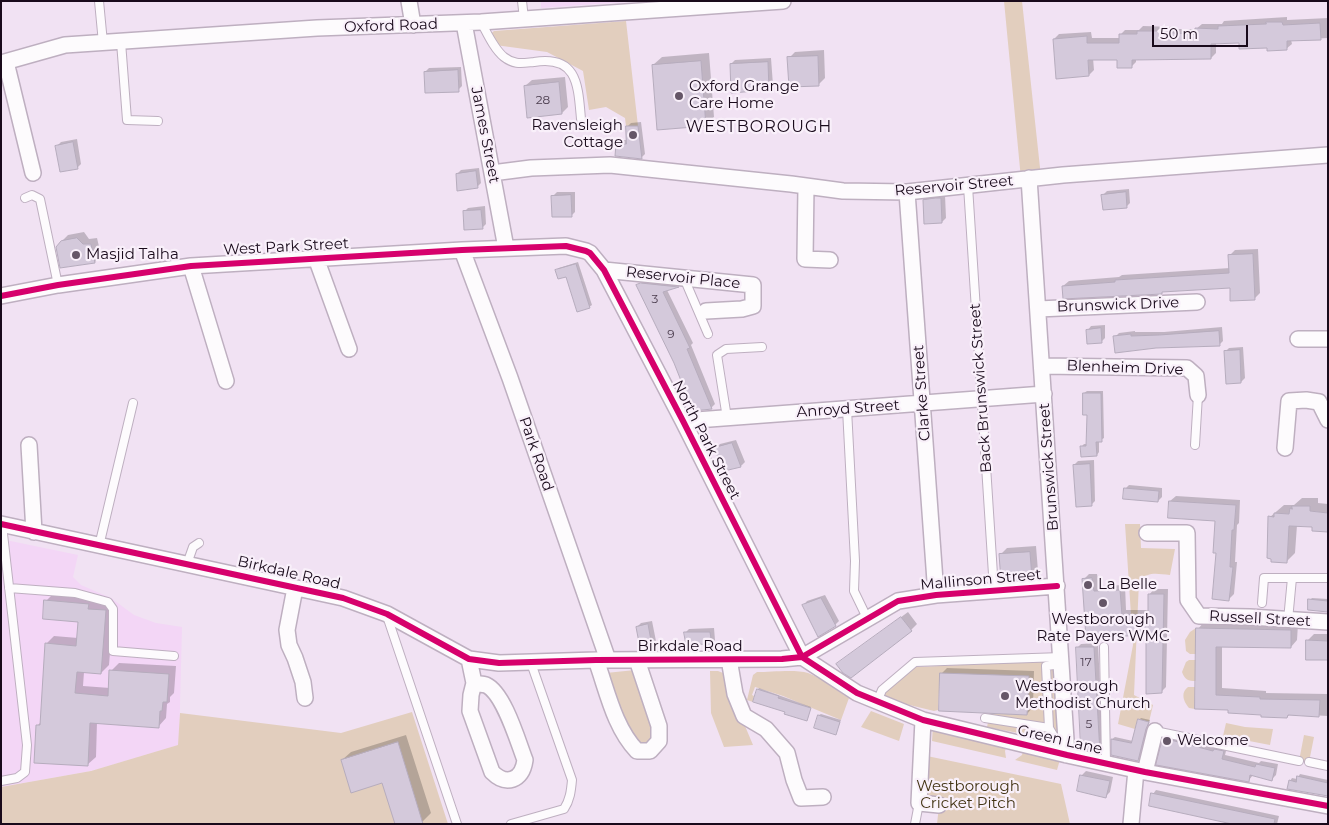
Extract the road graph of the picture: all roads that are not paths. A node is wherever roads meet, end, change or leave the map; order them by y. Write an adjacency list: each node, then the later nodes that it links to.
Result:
1 (99, 1): 11 (lane)
2 (409, 1): 9 (street)
3 (522, 1): 6 (lane)
4 (783, 1): 5 (street, Oxford Road)
5 (668, 6): 6 (street, Oxford Road)
6 (524, 19): 7 (street, Oxford Road)
7 (481, 22): 8 (street, Oxford Road); 13 (lane)
8 (464, 23): 9 (street, Oxford Road); 17 (street, James Street)
9 (413, 26): 10 (street, Oxford Road)
10 (122, 42): 11 (street, Oxford Road); 14 (lane)
11 (103, 43): 12 (street, Oxford Road)
12 (4, 63): 16 (street)
13 (581, 119)
14 (158, 121)
15 (1328, 155): 18 (street, Reservoir Street)
16 (33, 173)
17 (492, 173): 19 (street, Reservoir Street); 23 (street, James Street)
18 (1030, 178): 20 (street, Reservoir Street); 34 (street, Brunswick Street)
19 (806, 186): 21 (street, Reservoir Street); 27 (street)
20 (968, 186): 21 (street, Reservoir Street); 45 (lane, Back Brunswick Street)
21 (908, 192): 47 (street, Clarke Street)
22 (25, 198): 31 (lane)
23 (506, 248): 24 (street, West Park Street); 25 (street, West Park Street)
24 (574, 248): 29 (street, North Park Street)
25 (462, 250): 26 (street, West Park Street); 78 (street, Park Road)
26 (316, 258): 28 (street, West Park Street); 40 (street)
27 (830, 260)
28 (191, 266): 31 (street, West Park Street); 42 (street)
29 (604, 270): 30 (street, Reservoir Place); 51 (street, North Park Street)
30 (684, 278): 35 (street, Reservoir Place); 36 (lane)
31 (58, 285): 32 (street, West Park Street)
32 (1, 296)
33 (1197, 302): 34 (street, Brunswick Drive)
34 (1038, 309): 41 (street, Brunswick Street)
35 (706, 311)
36 (708, 334)
37 (1298, 339): 38 (street)
38 (1328, 339)
39 (762, 347): 49 (lane)
40 (349, 350)
41 (1042, 366): 43 (street, Brunswick Street); 44 (street, Blenheim Drive)
42 (226, 381)
43 (1044, 394): 45 (street, Anroyd Street); 63 (street, Brunswick Street)
44 (1198, 394): 53 (lane, Blenheim Drive)
45 (982, 399): 47 (street, Anroyd Street); 66 (lane, Back Brunswick Street)
46 (133, 403): 59 (lane)
47 (922, 403): 48 (street, Anroyd Street); 67 (street, Clarke Street)
48 (847, 409): 49 (street, Anroyd Street); 70 (lane)
49 (728, 418): 51 (street, Anroyd Street)
50 (1328, 420): 54 (street)
51 (683, 421): 75 (street, North Park Street)
52 (29, 445): 56 (street)
53 (1196, 445)
54 (1285, 448)
55 (1, 524): 56 (street, Birkdale Road); 64 (lane)
56 (34, 532): 59 (street, Birkdale Road)
57 (1147, 533): 71 (street, Russell Street)
58 (199, 543): 60 (lane)
59 (99, 546): 60 (street, Birkdale Road)
60 (188, 564): 65 (street, Birkdale Road)
61 (1292, 578): 62 (lane); 68 (lane); 71 (lane)
62 (1328, 578)
63 (1057, 586): 66 (street, Mallinson Street); 80 (street, Brunswick Street)
64 (9, 588): 74 (lane); 95 (lane)
65 (295, 588): 69 (street, Birkdale Road); 83 (street)
66 (994, 590): 67 (street, Mallinson Street)
67 (936, 594): 70 (street, Mallinson Street)
68 (1262, 603)
69 (387, 614): 76 (street, Birkdale Road); 100 (lane)
70 (868, 620): 75 (street, Mallinson Street)
71 (1288, 620): 72 (street, Russell Street)
72 (1328, 622)
73 (1104, 647): 92 (lane)
74 (174, 656)
75 (802, 656): 77 (street, Birkdale Road); 84 (street, Green Lane)
76 (469, 659): 81 (street, Birkdale Road); 82 (street)
77 (729, 659): 79 (street, Birkdale Road); 96 (street)
78 (602, 660): 79 (street, Birkdale Road); 79 (street, Park Road); 81 (street, Birkdale Road)
79 (637, 660)
80 (1062, 661): 84 (lane); 87 (lane); 89 (street, Brunswick Street)
81 (531, 663): 101 (lane)
82 (474, 683): 82 (street)
83 (305, 698)
84 (877, 702): 86 (street, Green Lane)
85 (985, 718): 87 (lane)
86 (923, 720): 89 (street, Green Lane); 97 (street)
87 (1049, 728): 89 (lane)
88 (1155, 731): 90 (lane); 94 (street)
89 (1066, 755): 92 (street, Green Lane)
90 (1299, 761)
91 (1309, 762): 93 (lane)
92 (1106, 764): 94 (street, Green Lane)
93 (1328, 766)
94 (1141, 771): 99 (street, Green Lane); 103 (street)
95 (1, 781)
96 (823, 797)
97 (918, 803): 98 (street); 102 (lane)
98 (939, 805)
99 (1328, 806)
100 (457, 824)
101 (511, 824)
102 (915, 824)
103 (1131, 824)

